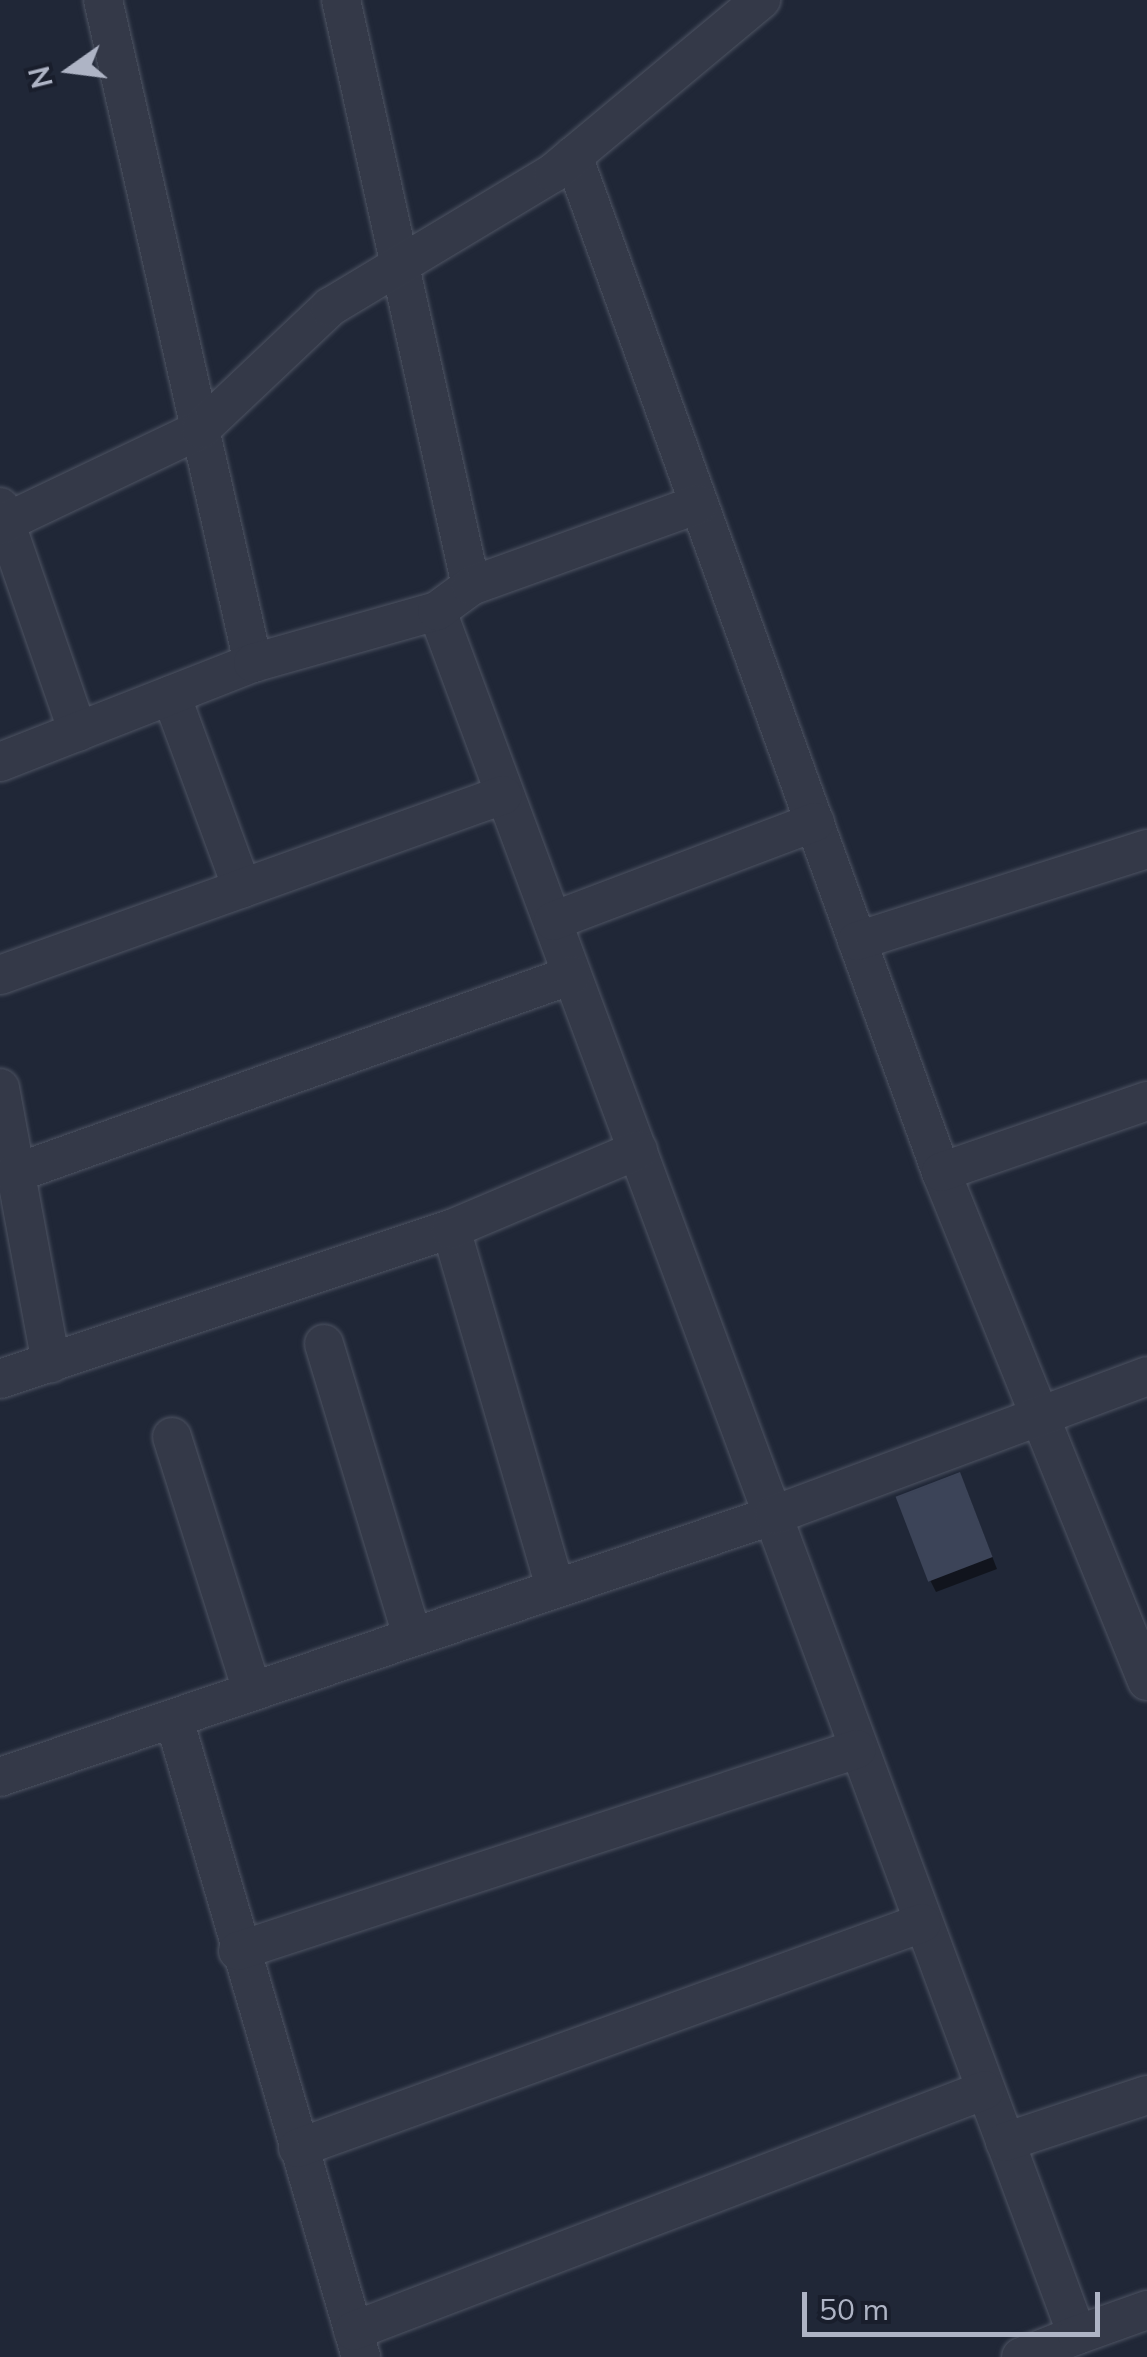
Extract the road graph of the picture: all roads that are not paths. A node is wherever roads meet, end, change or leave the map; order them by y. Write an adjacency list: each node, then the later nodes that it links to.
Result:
1 (103, 0): 6 (street)
2 (341, 0): 5 (street)
3 (762, 0): 4 (street)
4 (574, 156): 5 (street); 7 (street)
5 (401, 261): 6 (street); 9 (street)
6 (201, 429): 8 (street); 11 (street)
7 (700, 504): 9 (street); 16 (street)
8 (1, 518): 13 (street)
9 (471, 586): 10 (street)
10 (437, 611): 11 (street); 15 (street)
11 (253, 663): 12 (street)
12 (171, 695): 13 (street); 18 (street)
13 (78, 732): 14 (street)
14 (0, 762)
15 (503, 795): 18 (street); 19 (street)
16 (815, 822): 19 (street); 20 (street)
17 (1147, 849): 20 (street)
18 (242, 888): 21 (street)
19 (553, 921): 22 (street)
20 (857, 941): 26 (street)
21 (0, 975)
22 (572, 975): 25 (street); 27 (street)
23 (0, 1088): 27 (street)
24 (1147, 1101): 26 (street)
25 (638, 1150): 28 (street); 35 (street)
26 (941, 1172): 33 (street)
27 (13, 1174): 30 (street)
28 (451, 1229): 30 (street); 36 (street)
29 (324, 1344): 37 (street)
30 (51, 1363): 32 (street)
31 (1147, 1376): 33 (street)
32 (0, 1379)
33 (1042, 1416): 35 (street); 38 (street)
34 (172, 1437): 39 (street)
35 (774, 1514): 36 (street); 41 (street)
36 (554, 1587): 37 (street)
37 (412, 1636): 39 (street)
38 (1145, 1671)
39 (252, 1692): 40 (street)
40 (174, 1719): 42 (street); 44 (street)
41 (856, 1749): 43 (street); 44 (street)
42 (0, 1777)
43 (922, 1923): 45 (street); 48 (street)
44 (238, 1951): 48 (street)
45 (985, 2090): 47 (street); 51 (street)
46 (1147, 2095): 47 (street)
47 (1005, 2142): 50 (street)
48 (298, 2148): 51 (street)
49 (1147, 2310): 50 (street)
50 (1077, 2335): 52 (street)
51 (357, 2344)
52 (1021, 2357)

